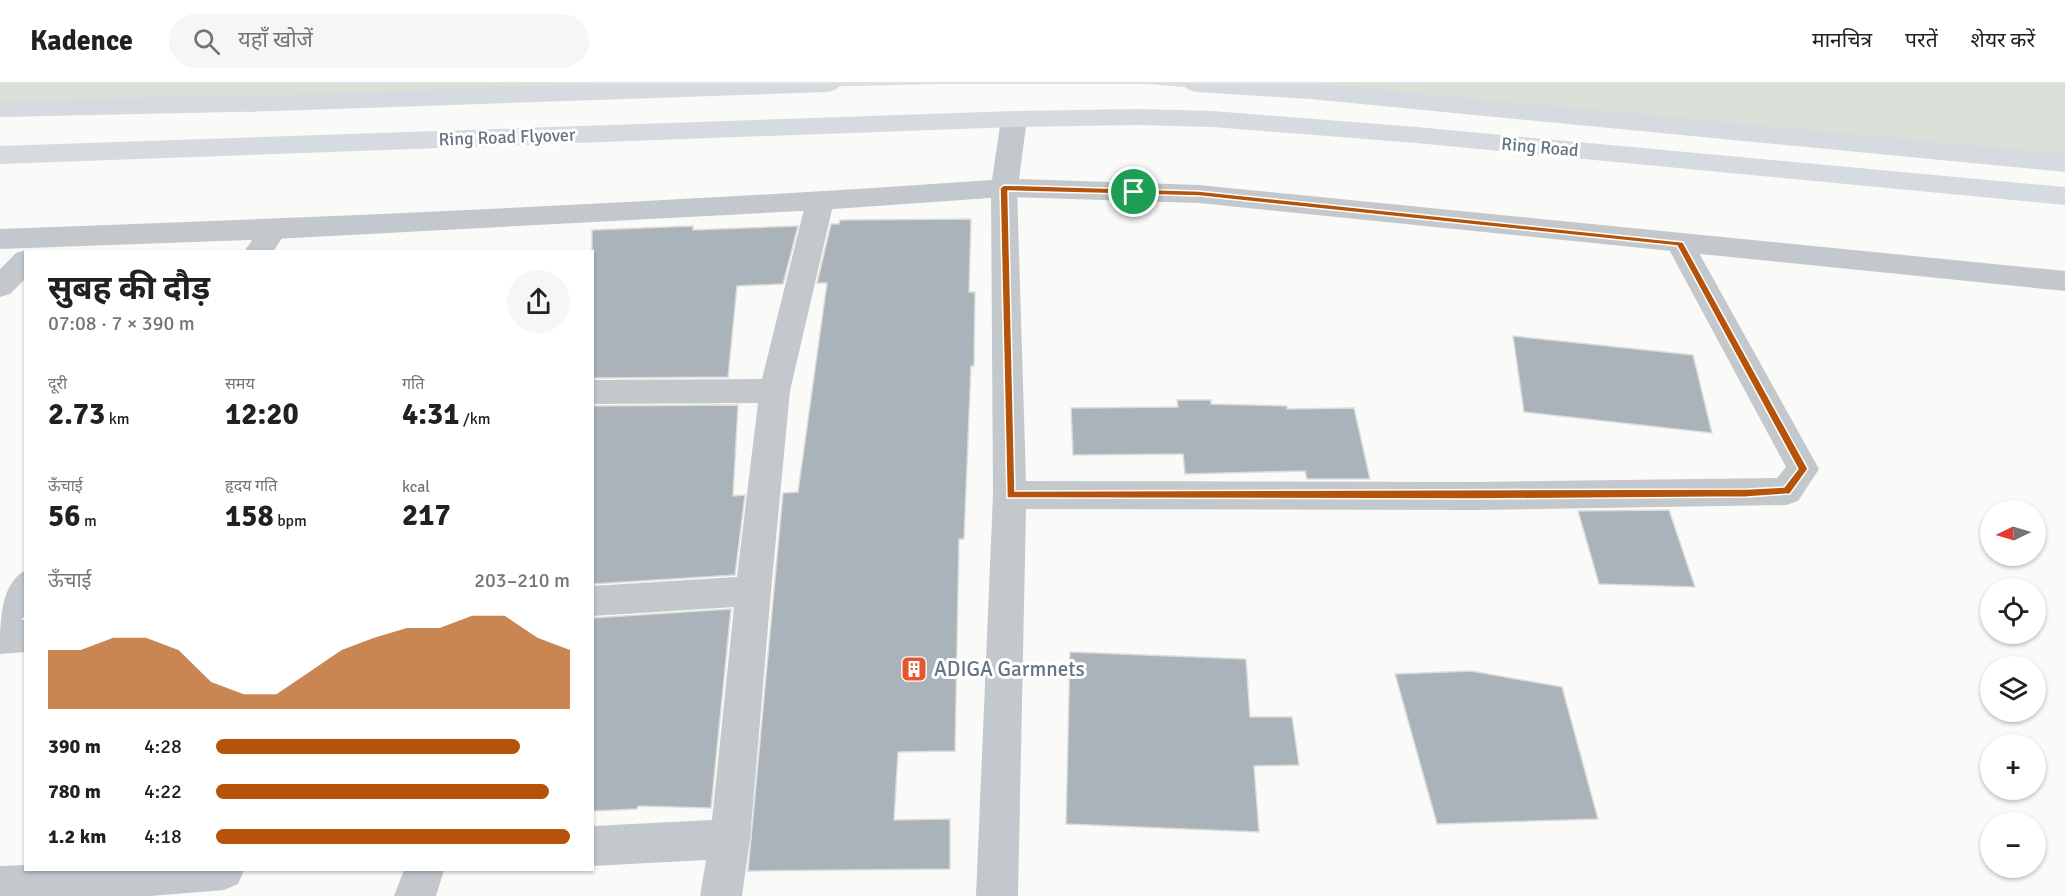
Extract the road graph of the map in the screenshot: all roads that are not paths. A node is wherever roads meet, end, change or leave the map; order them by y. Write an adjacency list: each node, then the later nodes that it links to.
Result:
1 (828, 84): 3 (main road, Ring Road Flyover)
2 (1196, 84): 6 (main road, Ring Road)
3 (0, 109)
4 (1014, 119): 5 (main road, Ring Road Flyover); 7 (street); 8 (main road, Ring Road)
5 (0, 155)
6 (2065, 162)
7 (1004, 188): 9 (street); 13 (street); 20 (street)
8 (2065, 196)
9 (820, 201): 10 (street); 18 (street)
10 (274, 229): 12 (street); 14 (street)
11 (0, 239): 12 (street)
12 (40, 244)
13 (1680, 244): 16 (street); 20 (street)
14 (259, 250)
15 (24, 262): 17 (street)
16 (2065, 281)
17 (0, 287)
18 (775, 391): 19 (street); 22 (street)
19 (594, 392)
20 (1010, 495): 34 (street)
21 (24, 588): 24 (street)
22 (753, 591): 23 (street); 27 (street)
23 (594, 601)
24 (0, 621)
25 (24, 636): 26 (street)
26 (0, 638)
27 (730, 839): 28 (street); 33 (street)
28 (594, 846)
29 (211, 871): 31 (street)
30 (424, 871): 32 (street)
31 (0, 887)
32 (415, 896)
33 (721, 896)
34 (996, 896)

